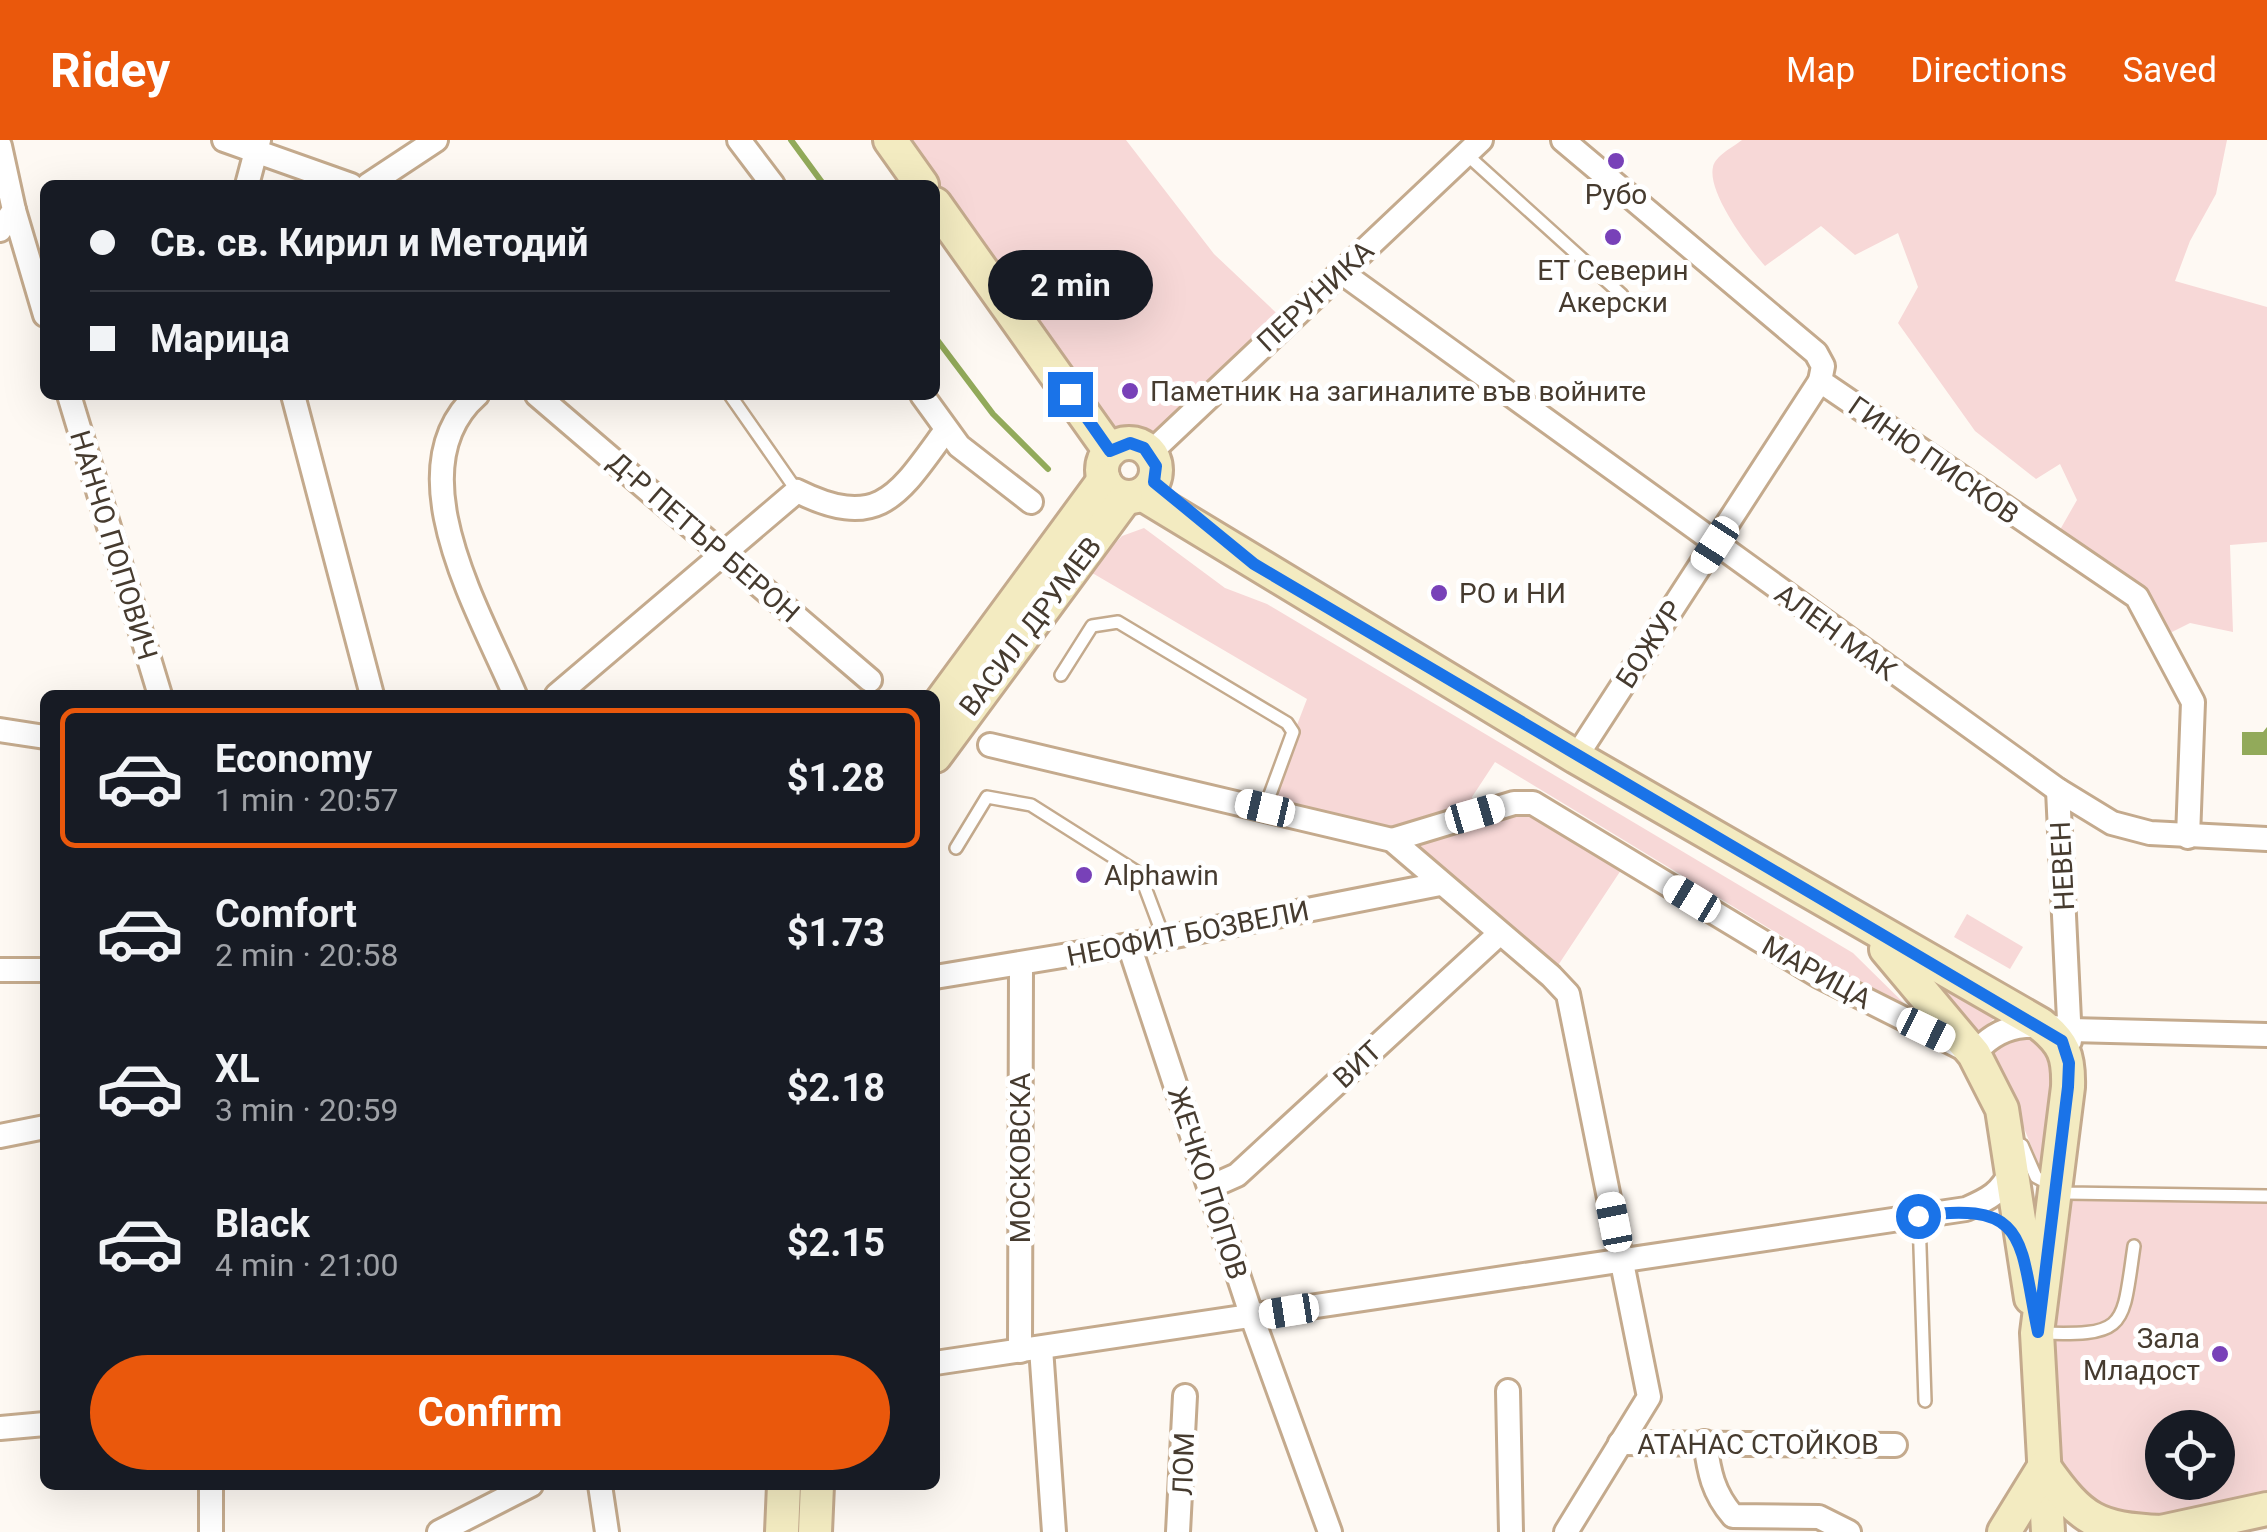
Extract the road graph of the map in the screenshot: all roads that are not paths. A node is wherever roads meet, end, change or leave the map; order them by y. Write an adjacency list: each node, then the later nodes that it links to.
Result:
1 (224, 140): 7 (street)
2 (436, 140): 11 (street)
3 (739, 140): 12 (street)
4 (890, 140): 13 (main road)
5 (1563, 140): 19 (street, ГИНЮ ПИСКОВ)
6 (0, 146): 15 (street)
7 (257, 146): 9 (street); 10 (street)
8 (1474, 147): 16 (street, ПЕРУНИКА); 17 (lane)
9 (248, 180)
10 (339, 180)
11 (376, 180)
12 (766, 180)
13 (918, 180)
14 (940, 211): 27 (main road)
15 (7, 220): 18 (street)
16 (1341, 272): 27 (street, ПЕРУНИКА); 30 (street, АЛЕН МАК)
17 (1622, 295)
18 (40, 302)
19 (1820, 381): 30 (street, БОЖУР); 46 (street, ГИНЮ ПИСКОВ)
20 (71, 400): 34 (street, НАНЧО ПОПОВИЧ)
21 (293, 400): 35 (street)
22 (473, 400): 36 (street)
23 (543, 400): 31 (street, Д-Р ПЕТЪР БЕРОН)
24 (733, 400): 28 (lane)
25 (925, 400): 26 (street)
26 (946, 430): 28 (street); 29 (street)
27 (1131, 476): 38 (main road, ВАСИЛ ДРУМЕВ); 42 (main road, ВАСИЛ ДРУМЕВ); 43 (main road, МАРИЦА)
28 (797, 491): 31 (street)
29 (1031, 502)
30 (1715, 545): 43 (street, БОЖУР); 44 (street, АЛЕН МАК)
31 (724, 552): 33 (street, Д-Р ПЕТЪР БЕРОН); 37 (street)
32 (1061, 675): 45 (lane)
33 (870, 680)
34 (158, 690)
35 (371, 690)
36 (513, 690)
37 (563, 690)
38 (940, 704)
39 (0, 730): 40 (street)
40 (40, 736)
41 (990, 745): 45 (street)
42 (940, 746)
43 (1576, 756): 51 (main road, МАРИЦА)
44 (2058, 790): 46 (street, АЛЕН МАК); 60 (street, НЕВЕН)
45 (1265, 808): 48 (street)
46 (2188, 837): 47 (street, АЛЕН МАК)
47 (2267, 839)
48 (1392, 840): 50 (street); 61 (street, МАРИЦА)
49 (956, 848): 53 (lane)
50 (1440, 884): 52 (street); 53 (street, НЕОФИТ БОЗВЕЛИ)
51 (1861, 924): 60 (main road, МАРИЦА); 61 (main road, МАРИЦА)
52 (1499, 934): 66 (street, ВИТ); 73 (street)
53 (1164, 938): 54 (street, НЕОФИТ БОЗВЕЛИ)
54 (1130, 945): 55 (street, НЕОФИТ БОЗВЕЛИ); 66 (street, ЖЕЧКО ПОПОВ)
55 (1021, 964): 58 (street, НЕОФИТ БОЗВЕЛИ); 76 (street, МОСКОВСКА)
56 (0, 970): 57 (street)
57 (40, 970)
58 (940, 976)
59 (2267, 1035): 60 (street, МАРИЦА)
60 (2060, 1039): 61 (street); 67 (main road)
61 (1974, 1054): 62 (main road)
62 (2002, 1109): 65 (main road); 67 (lane)
63 (40, 1127): 64 (street)
64 (0, 1136)
65 (2013, 1168): 69 (street); 71 (main road)
66 (1210, 1187): 74 (street, ЖЕЧКО ПОПОВ)
67 (2053, 1187): 68 (lane); 75 (main road)
68 (2267, 1196)
69 (1966, 1210): 70 (street); 71 (street)
70 (1918, 1216): 73 (street); 81 (lane)
71 (2020, 1246): 75 (main road)
72 (2134, 1246): 75 (lane)
73 (1622, 1260): 74 (street); 80 (street)
74 (1252, 1317): 76 (street); 102 (street, ЖЕЧКО ПОПОВ)
75 (2038, 1332): 88 (main road)
76 (1030, 1350): 77 (street); 100 (street, МОСКОВСКА)
77 (940, 1362)
78 (1508, 1391): 103 (street)
79 (1185, 1396): 101 (street, ЛОМ)
80 (1649, 1398): 84 (street); 86 (street)
81 (1926, 1401)
82 (40, 1424): 83 (street)
83 (0, 1428)
84 (1659, 1442): 85 (street, АТАНАС СТОЙКОВ); 86 (street, АТАНАС СТОЙКОВ)
85 (1705, 1442): 87 (street, АТАНАС СТОЙКОВ); 105 (street)
86 (1620, 1443): 104 (street)
87 (1896, 1445)
88 (2044, 1467): 106 (main road); 107 (main road); 108 (main road)
89 (210, 1490): 95 (street)
90 (522, 1490): 96 (street)
91 (601, 1490): 97 (street)
92 (784, 1490): 98 (main road)
93 (818, 1490): 99 (main road)
94 (2267, 1509): 108 (main road)
95 (211, 1532)
96 (439, 1532)
97 (607, 1532)
98 (782, 1532)
99 (815, 1532)
100 (1054, 1532)
101 (1178, 1532)
102 (1330, 1532)
103 (1511, 1532)
104 (1566, 1532)
105 (1849, 1532)
106 (2004, 1532)
107 (2048, 1532)
108 (2162, 1532)

